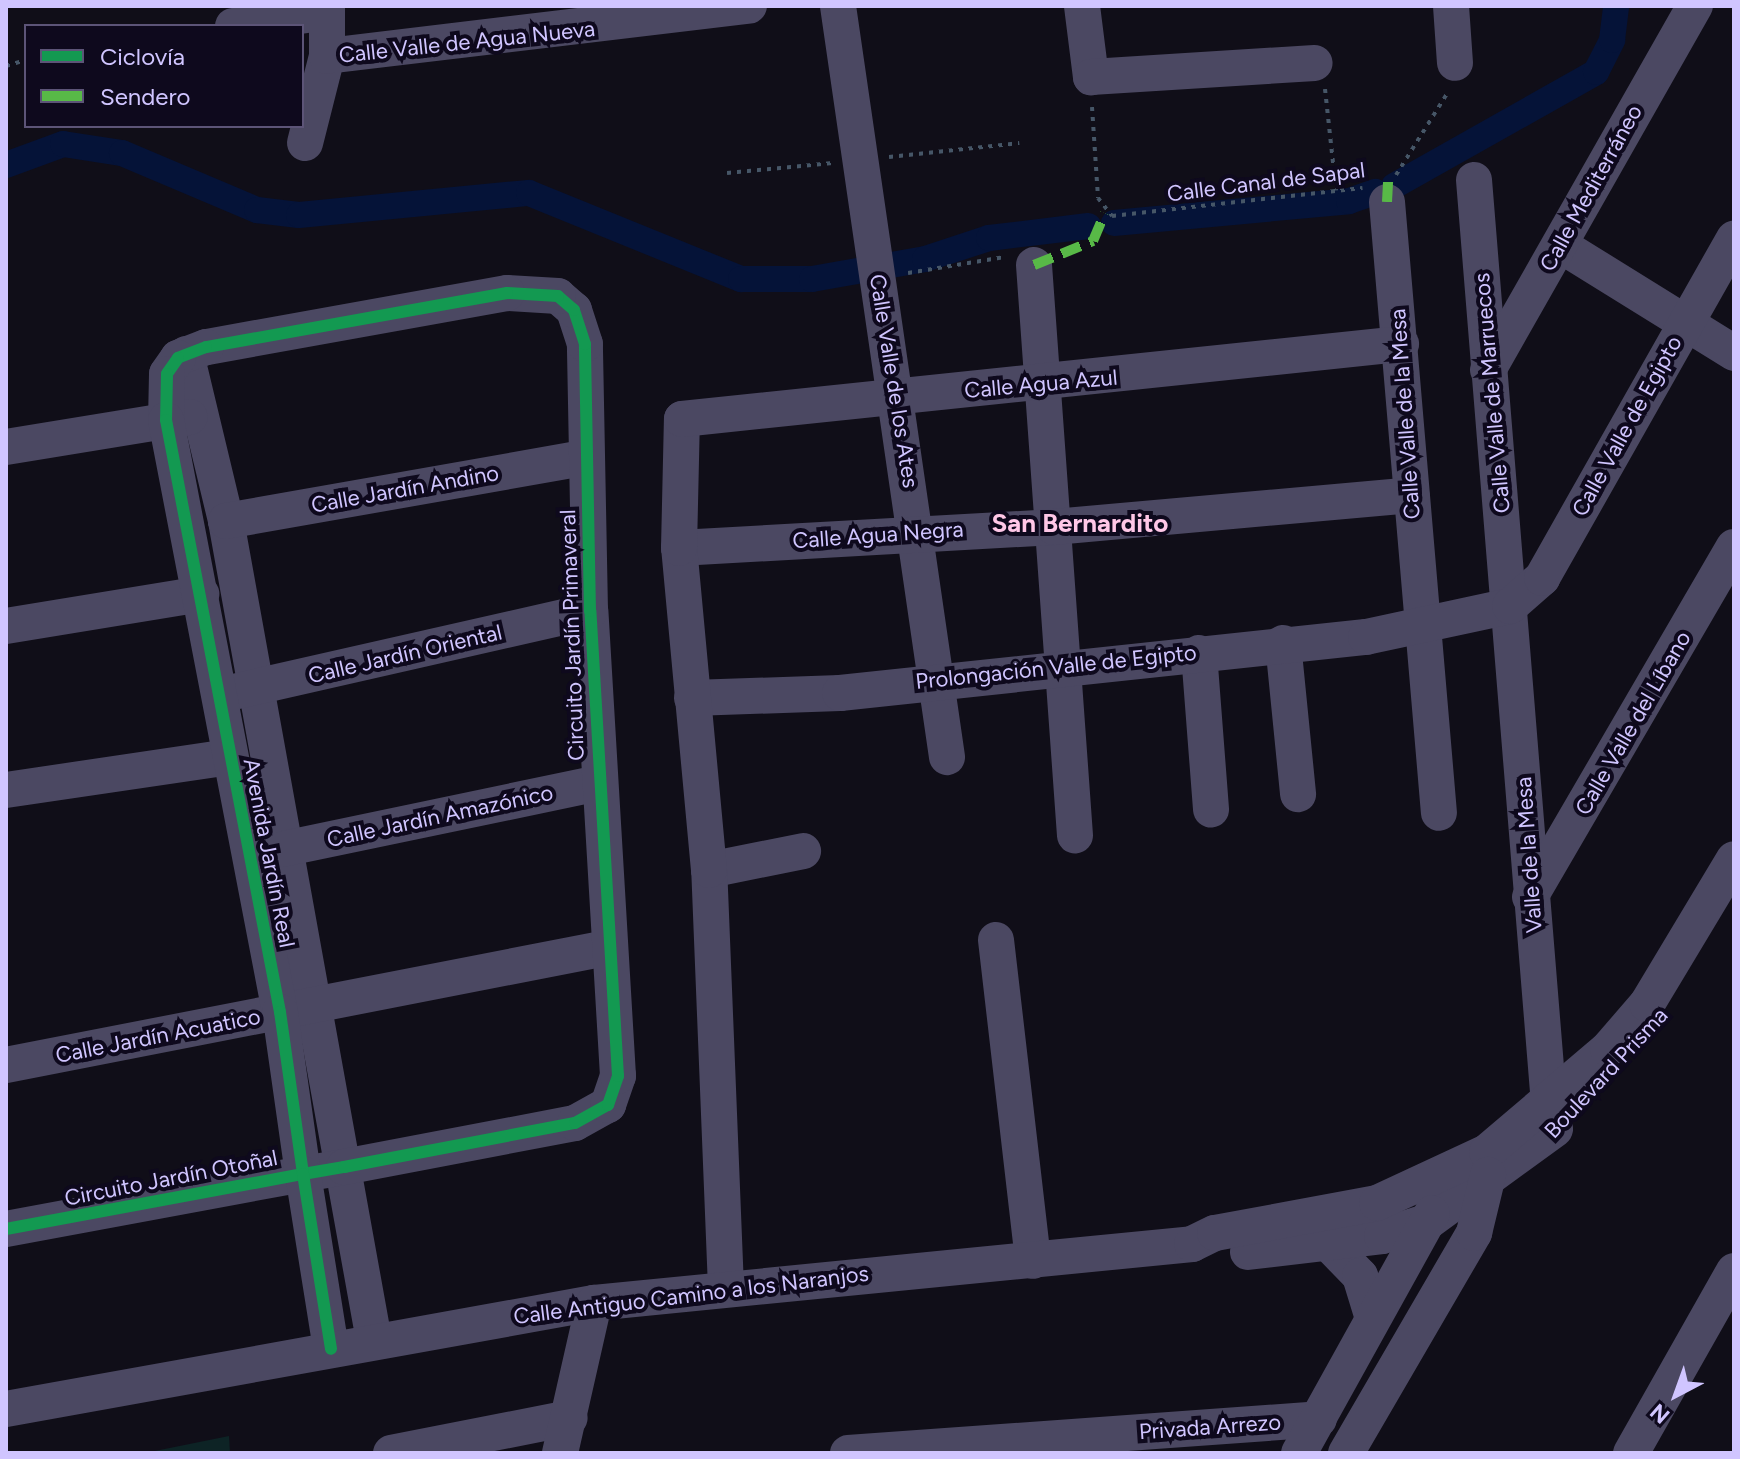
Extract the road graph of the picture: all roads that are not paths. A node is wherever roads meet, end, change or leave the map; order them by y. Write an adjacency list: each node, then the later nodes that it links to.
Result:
1 (749, 6): 8 (street, Calle Valle de Agua Nueva)
2 (838, 6): 23 (street, Calle Valle de los Ates)
3 (1082, 6): 9 (street)
4 (1451, 6): 10 (street)
5 (1695, 6): 15 (street, Calle Mediterráneo)
6 (327, 9): 7 (street); 8 (street)
7 (244, 24)
8 (327, 56): 11 (street)
9 (1315, 63)
10 (1455, 63)
11 (311, 126)
12 (1474, 180): 21 (street, Calle Valle de Marruecos)
13 (1383, 189): 18 (street, Calle Valle de la Mesa)
14 (1734, 238): 17 (street, Calle Valle de Egipto)
15 (1560, 245): 17 (street); 21 (street, Calle Mediterráneo)
16 (1034, 265): 22 (street)
17 (1685, 324): 19 (street); 35 (street, Calle Valle de Egipto)
18 (1401, 344): 22 (street, Calle Agua Azul); 28 (street, Calle Valle de la Mesa)
19 (1734, 353)
20 (178, 360): 24 (street, Avenida Jardín Real); 25 (street, Avenida Jardín Real); 27 (street, Circuito Jardín Primaveral)
21 (1488, 370): 35 (street, Calle Valle de Marruecos)
22 (1045, 385): 23 (street, Calle Agua Azul); 30 (street)
23 (897, 396): 31 (street, Calle Valle de los Ates); 33 (street, Calle Agua Azul)
24 (203, 415): 25 (street); 29 (street, Avenida Jardín Real)
25 (166, 420): 26 (street); 34 (street, Avenida Jardín Real)
26 (6, 447)
27 (585, 458): 29 (street, Calle Jardín Andino); 36 (street, Circuito Jardín Primaveral)
28 (1412, 495): 30 (street, Calle Agua Negra); 38 (street, Calle Valle de la Mesa)
29 (226, 521): 43 (street, Avenida Jardín Real)
30 (1054, 527): 31 (street, Calle Agua Negra); 41 (street)
31 (918, 530): 33 (street, Calle Agua Negra); 42 (street, Calle Valle de los Ates)
32 (1734, 547): 57 (street, Calle Valle del Líbano)
33 (679, 548): 44 (street)
34 (201, 594): 37 (street); 43 (street, Avenida Jardín Real)
35 (1510, 606): 38 (street, Prolongación Valle de Egipto); 57 (street, Valle de la Mesa)
36 (590, 611): 43 (street, Calle Jardín Oriental); 47 (street, Circuito Jardín Primaveral)
37 (6, 626)
38 (1420, 626): 39 (street, Prolongación Valle de Egipto); 51 (street, Calle Valle de la Mesa)
39 (1283, 643): 40 (street, Prolongación Valle de Egipto); 49 (street)
40 (1199, 653): 41 (street, Prolongación Valle de Egipto); 50 (street)
41 (1059, 667): 42 (street, Prolongación Valle de Egipto); 52 (street)
42 (939, 677): 44 (street, Prolongación Valle de Egipto); 46 (street, Calle Valle de los Ates)
43 (236, 692): 45 (street, Avenida Jardín Real); 53 (street, Avenida Jardín Real)
44 (692, 698): 56 (street)
45 (229, 757): 48 (street); 61 (street, Avenida Jardín Real)
46 (947, 757)
47 (598, 783): 53 (street, Calle Jardín Amazónico); 60 (street, Circuito Jardín Primaveral)
48 (6, 790)
49 (1298, 794)
50 (1211, 810)
51 (1439, 813)
52 (1075, 836)
53 (283, 849): 61 (street, Avenida Jardín Real)
54 (803, 851): 56 (street)
55 (1734, 859): 63 (street, Boulevard Prisma)
56 (709, 870): 74 (street)
57 (1530, 897): 63 (street, Valle de la Mesa)
58 (1734, 905): 65 (street, Boulevard Prisma)
59 (996, 940): 72 (street)
60 (606, 948): 61 (street, Calle Jardín Acuatico); 64 (street, Circuito Jardín Primaveral)
61 (295, 1010): 62 (street, Calle Jardín Acuatico); 64 (street, Avenida Jardín Real); 66 (street, Avenida Jardín Real)
62 (6, 1065)
63 (1549, 1104): 65 (street, Boulevard Prisma)
64 (344, 1167): 66 (street, Circuito Jardín Otoñal); 77 (street, Avenida Jardín Real)
65 (1487, 1169): 67 (street, Calle Antiguo Camino a los Naranjos); 68 (street, Calle Antiguo Camino a los Naranjos); 87 (street)
66 (303, 1174): 69 (street, Circuito Jardín Otoñal); 78 (street, Avenida Jardín Real)
67 (1442, 1177): 68 (street); 70 (street, Calle Antiguo Camino a los Naranjos)
68 (1429, 1221): 71 (street, Calle Antiguo Camino a los Naranjos); 76 (street)
69 (6, 1229)
70 (1192, 1244): 71 (street, Calle Antiguo Camino a los Naranjos); 72 (street, Calle Antiguo Camino a los Naranjos)
71 (1329, 1244): 76 (street)
72 (1033, 1261): 74 (street, Calle Antiguo Camino a los Naranjos)
73 (1734, 1271): 88 (street)
74 (726, 1288): 75 (street, Calle Antiguo Camino a los Naranjos)
75 (594, 1303): 77 (street, Calle Antiguo Camino a los Naranjos); 80 (street)
76 (1371, 1313): 81 (street)
77 (374, 1340): 78 (street, Calle Antiguo Camino a los Naranjos)
78 (331, 1349): 79 (street, Calle Antiguo Camino a los Naranjos)
79 (6, 1409)
80 (570, 1418): 83 (street); 84 (street)
81 (1319, 1419): 82 (street, Privada Arrezo); 86 (street)
82 (1097, 1444): 85 (street, Privada Arrezo)
83 (391, 1453)
84 (560, 1453)
85 (848, 1453)
86 (1299, 1453)
87 (1346, 1453)
88 (1631, 1453)

